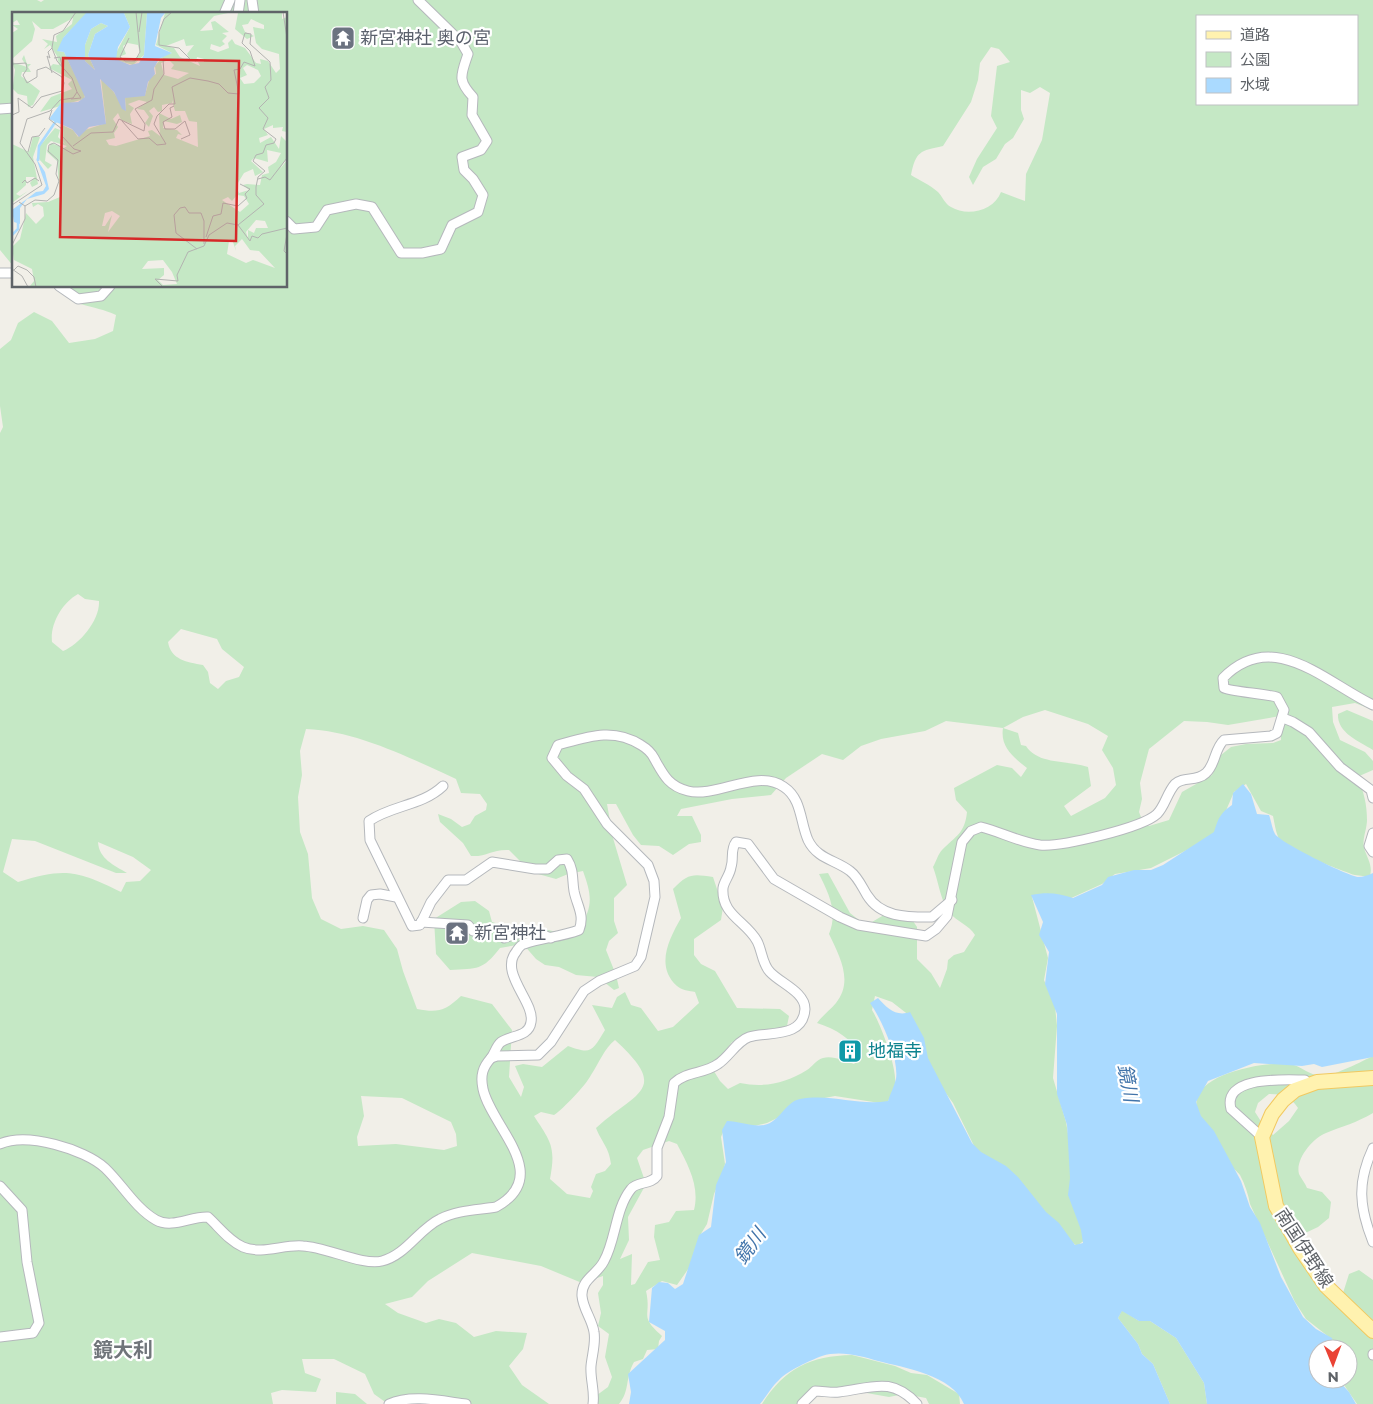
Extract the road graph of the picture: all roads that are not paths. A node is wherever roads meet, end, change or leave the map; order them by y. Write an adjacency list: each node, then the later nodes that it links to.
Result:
1 (230, 0): 3 (street)
2 (418, 0): 4 (street)
3 (225, 12)
4 (288, 223)
5 (62, 288): 6 (street)
6 (108, 288)
7 (1373, 705): 8 (street)
8 (1283, 718): 10 (street); 14 (street)
9 (443, 786): 13 (street)
10 (1373, 798)
11 (1373, 833): 12 (street)
12 (1373, 852)
13 (396, 897): 15 (street); 16 (street)
14 (952, 900): 20 (street); 32 (street)
15 (363, 918)
16 (421, 922): 17 (street); 19 (street)
17 (473, 931)
18 (504, 938): 19 (street)
19 (551, 939): 20 (street)
20 (491, 1058): 24 (street)
21 (1373, 1078): 22 (main road)
22 (1308, 1084): 23 (main road); 23 (street)
23 (1262, 1137): 28 (main road, 南国伊野線)
24 (0, 1144)
25 (1373, 1148): 27 (street)
26 (0, 1186): 29 (street)
27 (1373, 1242)
28 (1373, 1331)
29 (0, 1337)
30 (389, 1404): 31 (street)
31 (466, 1404)
32 (593, 1404)
33 (802, 1404): 34 (street)
34 (918, 1404)

